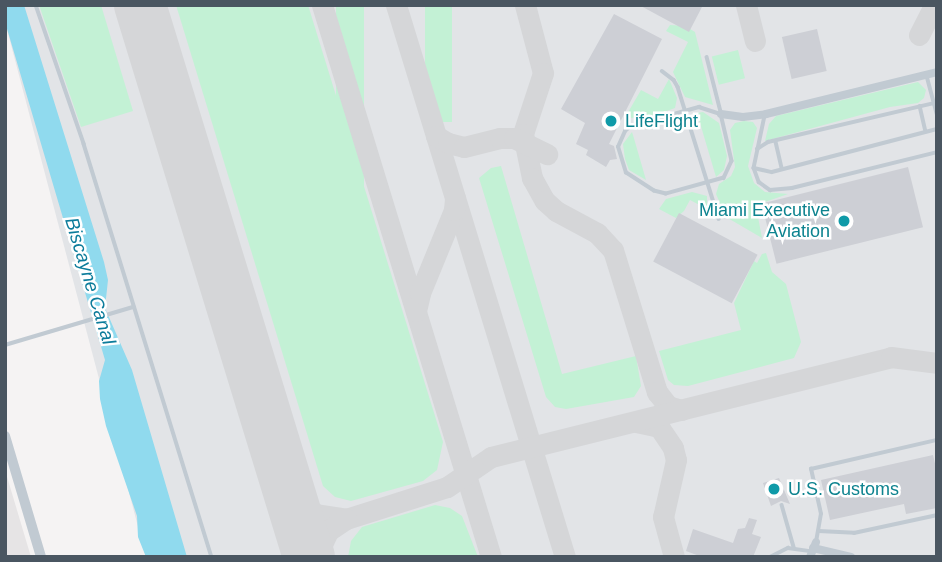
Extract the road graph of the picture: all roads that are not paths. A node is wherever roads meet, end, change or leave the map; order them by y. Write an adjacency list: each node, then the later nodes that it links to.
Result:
1 (36, 5): 21 (lane)
2 (707, 57): 9 (lane)
3 (662, 71): 8 (lane)
4 (937, 72): 5 (street)
5 (927, 74): 6 (lane); 10 (street)
6 (934, 103): 7 (lane); 11 (lane)
7 (920, 106): 13 (lane); 14 (lane)
8 (685, 111): 9 (lane); 19 (lane); 19 (lane)
9 (721, 114): 10 (street); 19 (lane)
10 (766, 114): 15 (lane)
11 (937, 114)
12 (937, 129): 13 (lane)
13 (926, 132): 17 (lane)
14 (776, 142): 15 (lane); 17 (lane)
15 (757, 149): 18 (lane)
16 (937, 152): 18 (lane)
17 (782, 167): 18 (lane)
18 (754, 169)
19 (709, 183): 20 (lane)
20 (719, 219)
21 (132, 307): 22 (lane); 31 (lane)
22 (5, 345)
23 (5, 436): 30 (street)
24 (937, 440): 27 (lane)
25 (782, 505): 28 (lane)
26 (937, 514): 27 (lane)
27 (819, 531): 29 (lane)
28 (794, 547): 29 (lane); 32 (lane)
29 (813, 549): 33 (street)
30 (41, 557)
31 (212, 557)
32 (770, 557)
33 (851, 557)

